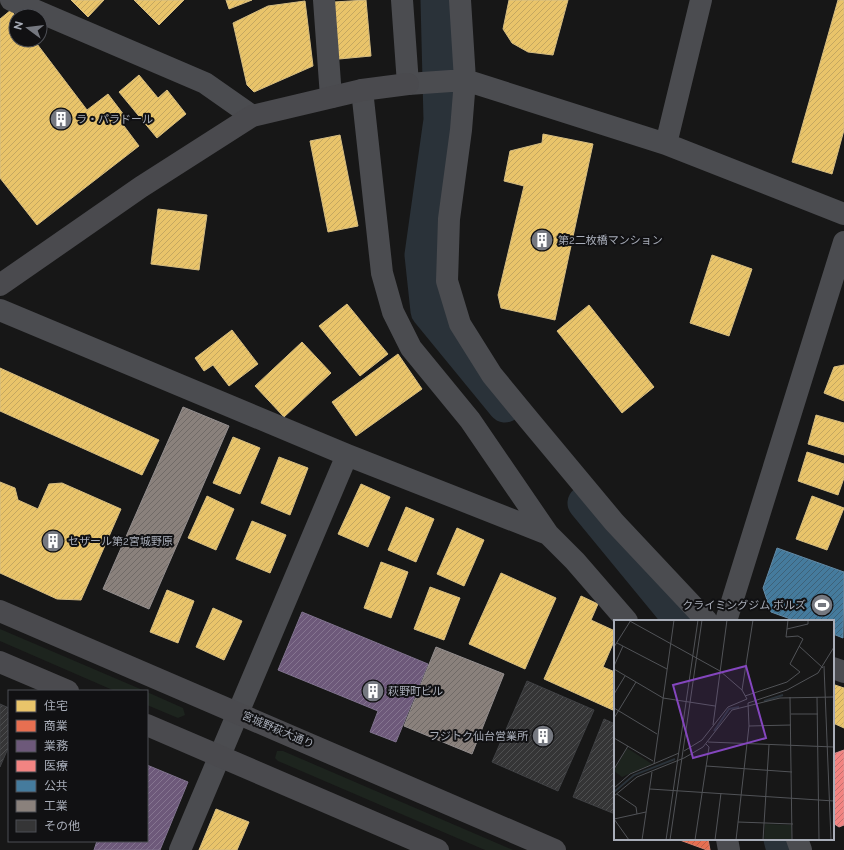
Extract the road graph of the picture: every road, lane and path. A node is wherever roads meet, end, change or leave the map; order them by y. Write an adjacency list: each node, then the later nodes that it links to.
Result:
1 (11, 0): 10 (street)
2 (324, 0): 9 (street)
3 (402, 0): 7 (street)
4 (460, 0): 6 (street)
5 (701, 0): 11 (street)
6 (463, 80): 7 (street); 11 (street); 20 (street)
7 (409, 84): 8 (street)
8 (362, 90): 9 (street); 17 (street)
9 (331, 97): 10 (street)
10 (252, 116): 14 (street)
11 (666, 144): 12 (street)
12 (844, 214)
13 (844, 242): 21 (street)
14 (0, 285)
15 (0, 310): 16 (street)
16 (348, 455): 17 (street); 26 (street)
17 (548, 534): 19 (street)
18 (0, 611): 26 (street, 宮城野萩大通り)
19 (626, 620)
20 (706, 620)
21 (726, 620)
22 (0, 662): 25 (street)
23 (834, 668): 24 (street)
24 (844, 672)
25 (66, 690)
26 (237, 713): 28 (street); 33 (street, 宮城野萩大通り)
27 (148, 725): 28 (street)
28 (220, 756): 31 (street); 32 (street)
29 (728, 840): 34 (street)
30 (798, 840): 35 (street)
31 (180, 850)
32 (438, 850)
33 (555, 850)
34 (729, 850)
35 (801, 850)

